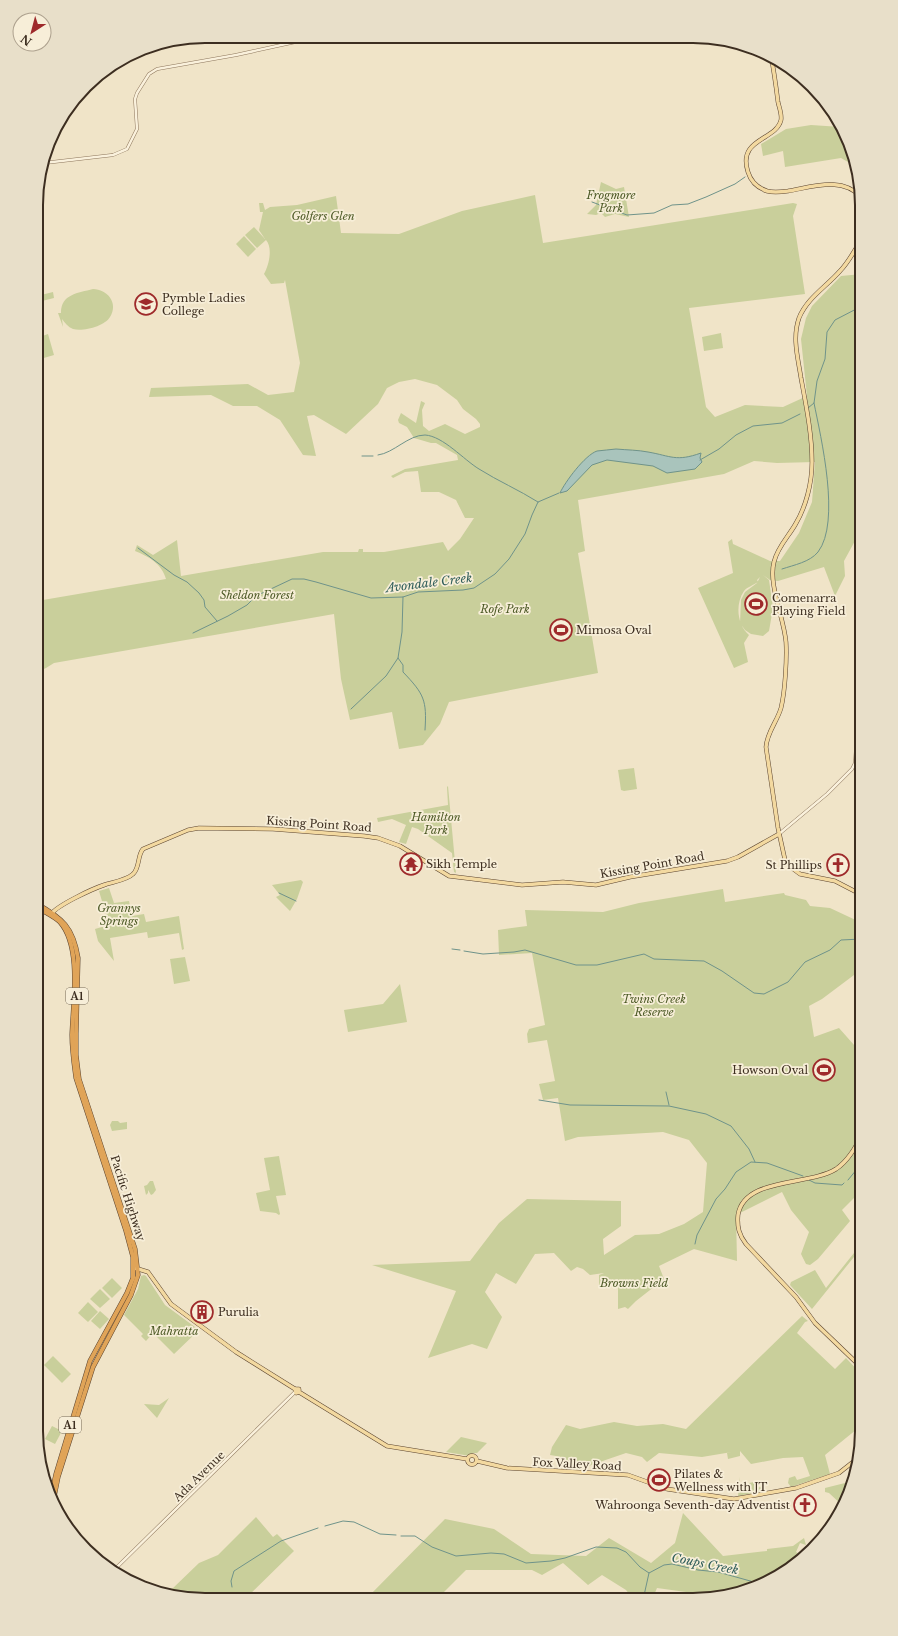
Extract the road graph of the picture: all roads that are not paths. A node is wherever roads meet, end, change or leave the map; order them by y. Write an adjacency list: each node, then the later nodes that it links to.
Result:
1 (291, 43): 3 (street)
2 (773, 65): 4 (main road)
3 (49, 162)
4 (855, 192)
5 (855, 249): 7 (main road)
6 (855, 763): 7 (street, Kissing Point Road)
7 (779, 834): 8 (main road); 11 (main road, Kissing Point Road)
8 (855, 891)
9 (43, 908): 11 (highway, Pacific Highway / A1)
10 (43, 911): 11 (highway, Pacific Highway / A1)
11 (51, 914): 13 (highway, Pacific Highway / A1)
12 (855, 1146): 14 (main road)
13 (136, 1268): 15 (main road); 19 (highway, Pacific Highway / A1); 20 (highway, Pacific Highway / A1)
14 (855, 1361)
15 (296, 1391): 16 (main road); 21 (street, Ada Avenue)
16 (468, 1459): 17 (main road); 17 (main road)
17 (477, 1461): 18 (main road, Fox Valley Road)
18 (852, 1463)
19 (53, 1487)
20 (55, 1493)
21 (117, 1567)

